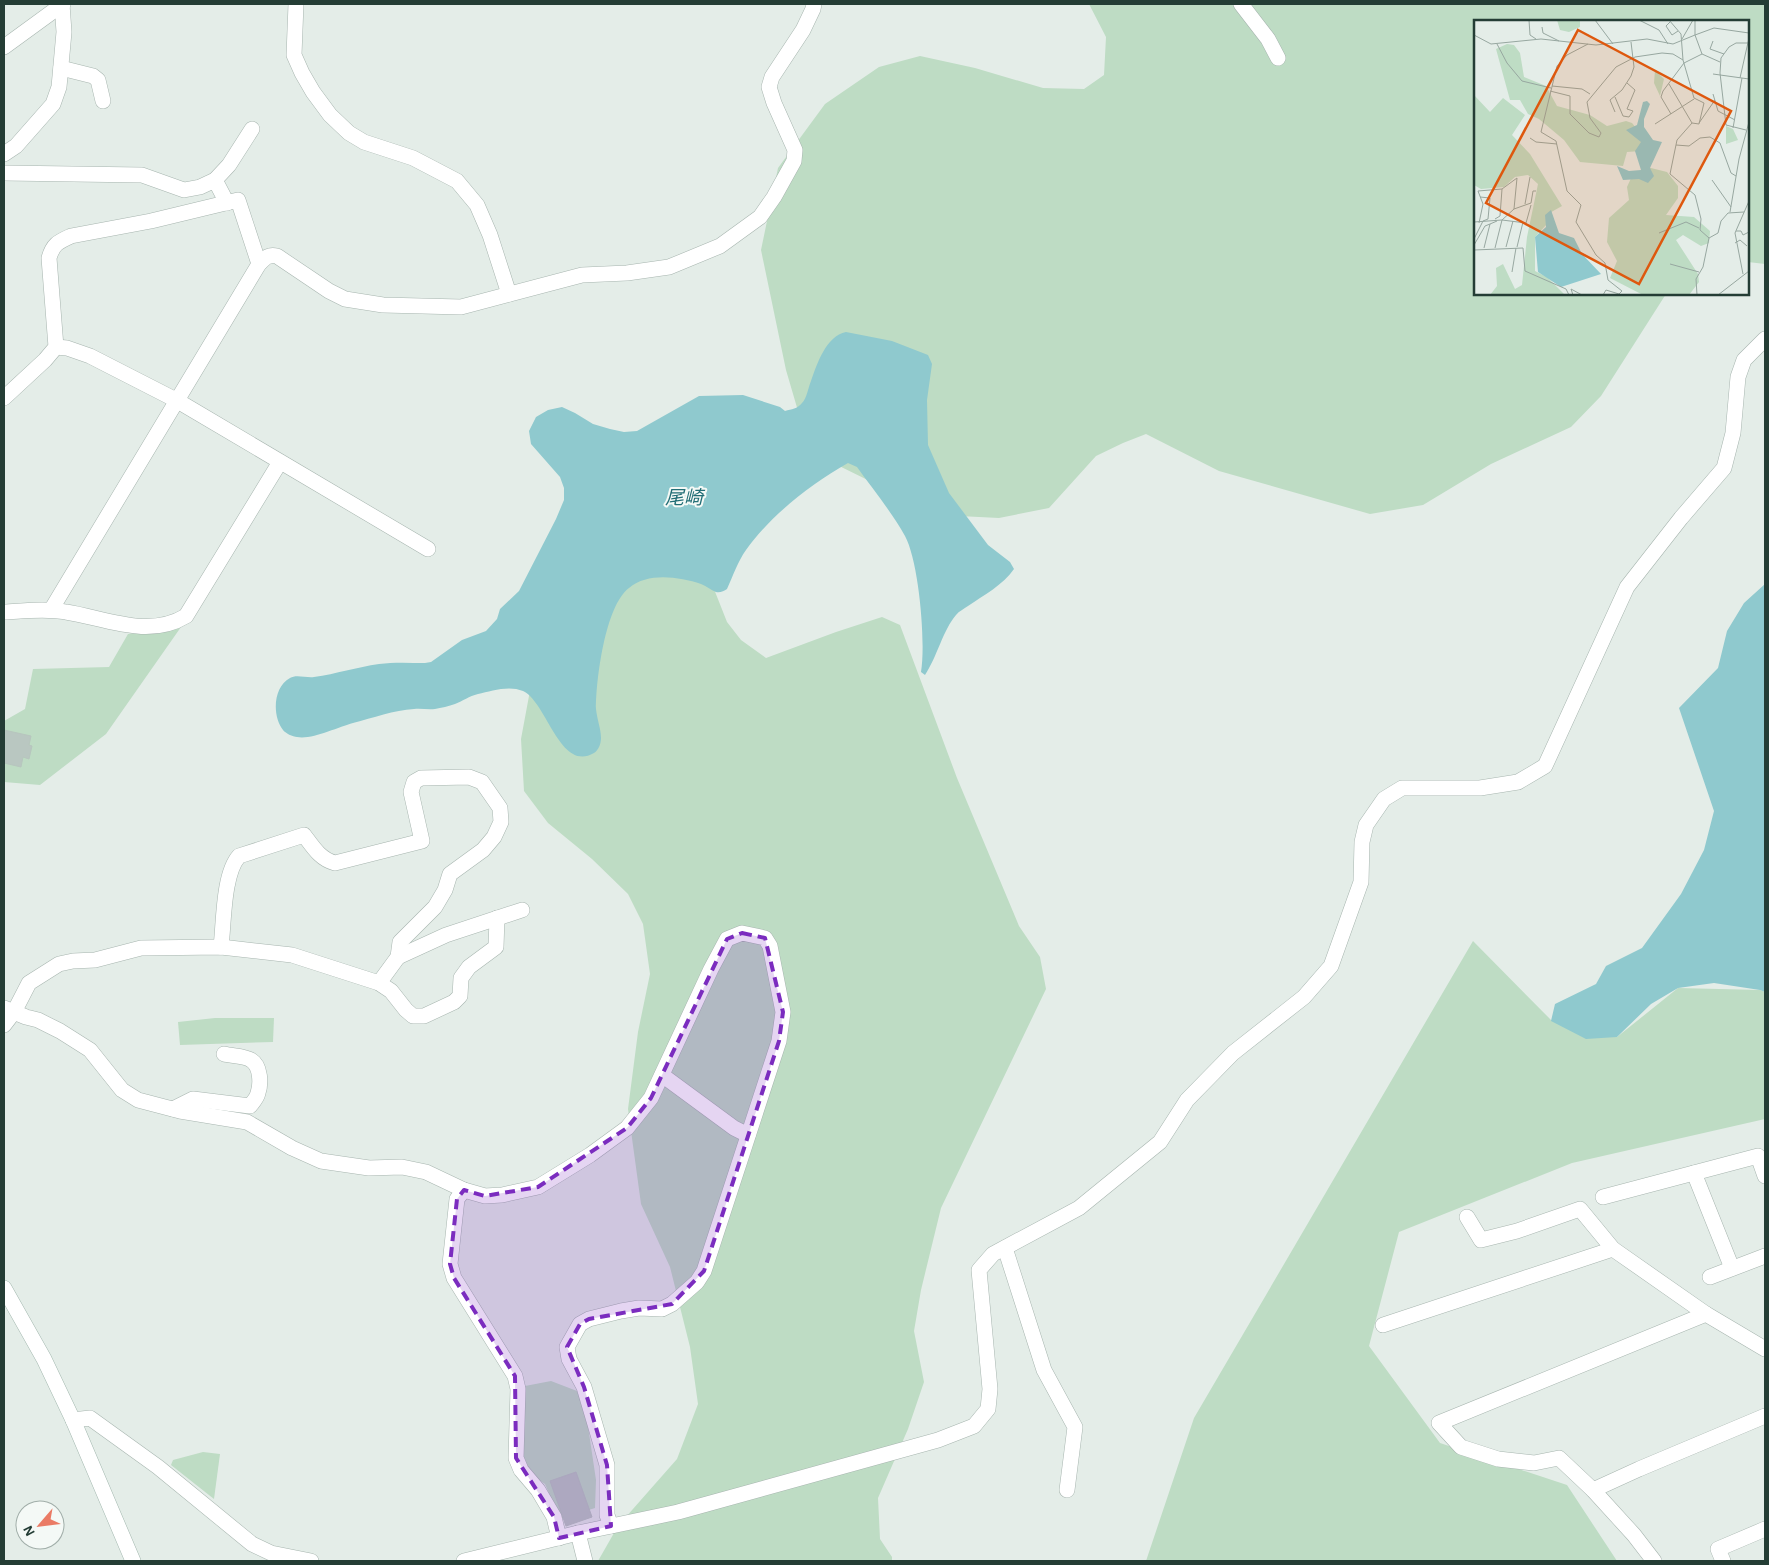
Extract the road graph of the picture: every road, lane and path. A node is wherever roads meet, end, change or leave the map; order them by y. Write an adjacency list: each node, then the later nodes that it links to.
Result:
1 (63, 4): 5 (street); 7 (street)
2 (296, 4): 15 (street)
3 (814, 4): 15 (street)
4 (1241, 4): 6 (street)
5 (4, 47)
6 (1278, 58)
7 (61, 68): 8 (street); 10 (street)
8 (103, 101)
9 (252, 129): 12 (street)
10 (4, 154)
11 (4, 173): 12 (street)
12 (215, 180): 13 (street)
13 (227, 203): 14 (street); 17 (street)
14 (259, 264): 15 (street); 19 (street)
15 (509, 294)
16 (1765, 339): 40 (street)
17 (56, 347): 18 (street); 19 (street)
18 (4, 398)
19 (176, 400): 20 (street); 22 (street)
20 (280, 462): 21 (street); 22 (street)
21 (428, 549)
22 (51, 610): 23 (street)
23 (4, 612)
24 (522, 910): 25 (street)
25 (497, 918): 27 (street); 28 (street)
26 (221, 947): 27 (street); 28 (street); 29 (street)
27 (398, 957): 28 (street)
28 (378, 983)
29 (9, 1010): 30 (street); 33 (street)
30 (4, 1025)
31 (224, 1054): 33 (street)
32 (662, 1075): 34 (street); 34 (street); 37 (street)
33 (173, 1109): 37 (street)
34 (748, 1134): 53 (street)
35 (1694, 1173): 36 (street); 38 (street); 43 (street)
36 (1765, 1176)
37 (464, 1190): 56 (street)
38 (1603, 1197)
39 (1467, 1217): 41 (street)
40 (1005, 1248): 51 (street); 53 (street)
41 (1613, 1249): 46 (street); 47 (street)
42 (1765, 1256): 43 (street)
43 (1732, 1268): 44 (street)
44 (1710, 1277)
45 (4, 1288): 50 (street)
46 (1706, 1314): 48 (street); 52 (street)
47 (1383, 1325)
48 (1765, 1349)
49 (1765, 1416): 52 (street)
50 (73, 1420): 57 (street); 58 (street)
51 (1067, 1490)
52 (1593, 1490): 61 (street)
53 (611, 1526): 55 (street)
54 (1765, 1530): 62 (street)
55 (578, 1534): 56 (street); 60 (street)
56 (559, 1538): 59 (street)
57 (133, 1561)
58 (310, 1561)
59 (464, 1561)
60 (585, 1561)
61 (1654, 1561)
62 (1723, 1561)

